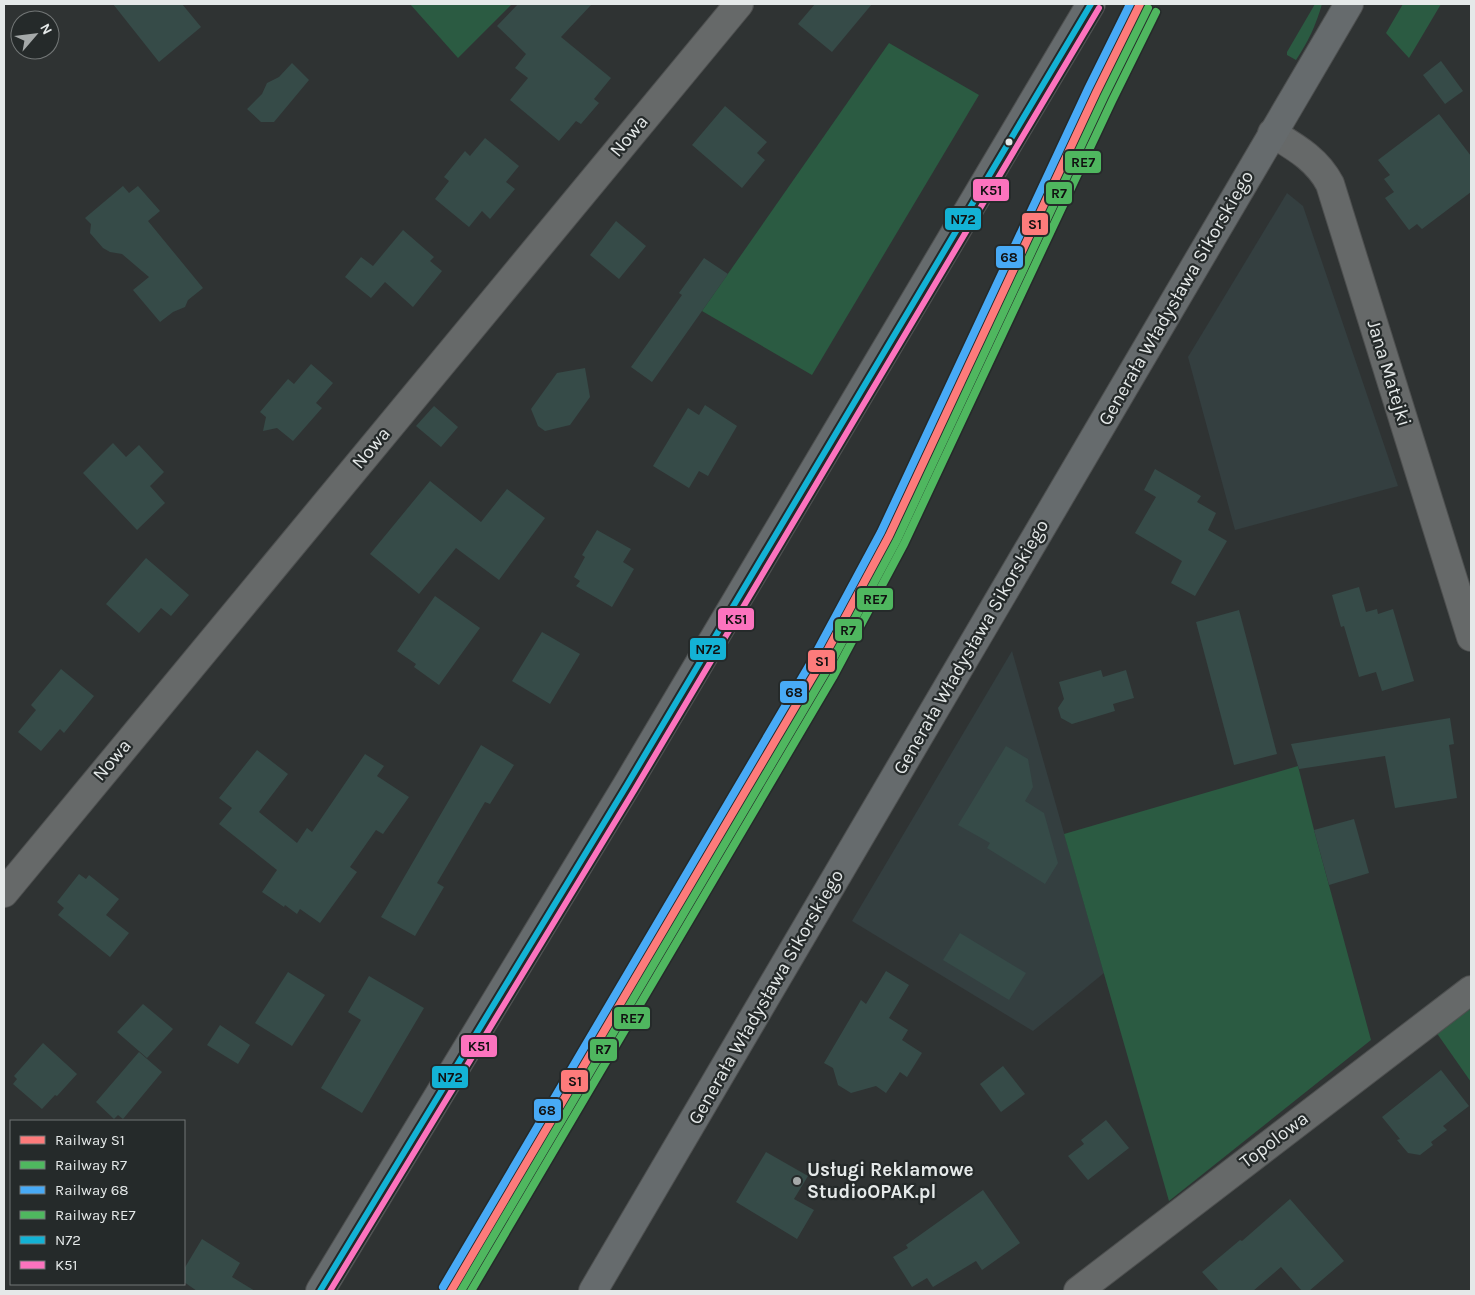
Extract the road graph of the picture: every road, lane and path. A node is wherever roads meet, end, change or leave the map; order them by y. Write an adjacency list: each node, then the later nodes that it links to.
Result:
1 (738, 4): 6 (street, Nowa)
2 (1091, 4): 8 (main road)
3 (1349, 4): 4 (main road, Generała Władysława Sikorskiego)
4 (1272, 133): 5 (street, Jana Matejki); 9 (main road, Generała Władysława Sikorskiego)
5 (1471, 637)
6 (4, 893)
7 (1471, 990): 10 (street, Topolowa)
8 (320, 1291)
9 (594, 1291)
10 (1078, 1291)

